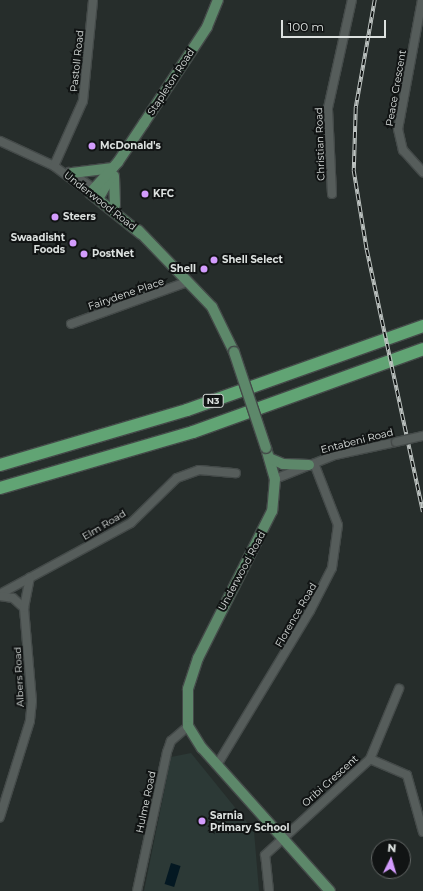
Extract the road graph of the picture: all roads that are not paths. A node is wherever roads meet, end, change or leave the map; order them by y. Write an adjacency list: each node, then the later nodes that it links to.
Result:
1 (93, 0): 7 (street, Pastoll Road)
2 (218, 0): 6 (main road, Stapleton Road)
3 (352, 0): 11 (street, Christian Road)
4 (422, 0): 8 (street, Peace Crescent)
5 (0, 141): 7 (street, Underwood Road)
6 (115, 167): 9 (main road); 10 (main road, Stapleton Road); 12 (main road)
7 (57, 168): 9 (street, Underwood Road); 10 (street, Underwood Road)
8 (423, 172)
9 (72, 173): 10 (street, Underwood Road)
10 (96, 194): 12 (main road, Underwood Road); 13 (main road, Underwood Road)
11 (332, 194)
12 (115, 205): 13 (main road, Underwood Road)
13 (141, 234): 14 (main road, Underwood Road)
14 (187, 282): 15 (street, Fairydene Place); 19 (main road, Underwood Road, bridge)
15 (72, 324)
16 (423, 326): 21 (highway, N3)
17 (423, 350): 24 (highway, N3)
18 (423, 436): 20 (street, Entabeni Road, bridge)
19 (268, 453): 20 (main road); 23 (main road, Underwood Road)
20 (311, 464): 23 (street, Entabeni Road); 31 (street, Florence Road)
21 (0, 465)
22 (236, 473): 25 (street, Elm Road)
23 (275, 479): 29 (main road, Underwood Road)
24 (0, 488)
25 (30, 578): 26 (street, Elm Road); 27 (street, Albers Road)
26 (0, 595): 27 (street)
27 (24, 608): 32 (street, Albers Road)
28 (398, 689): 30 (street)
29 (188, 726): 31 (main road); 35 (street, Hulme Road)
30 (370, 758): 33 (street, Oribi Crescent); 34 (street, Oribi Crescent)
31 (216, 765): 34 (main road)
32 (0, 817)
33 (423, 832)
34 (283, 838): 36 (street, Oribi Crescent); 37 (main road)
35 (137, 891)
36 (269, 891)
37 (330, 891)

